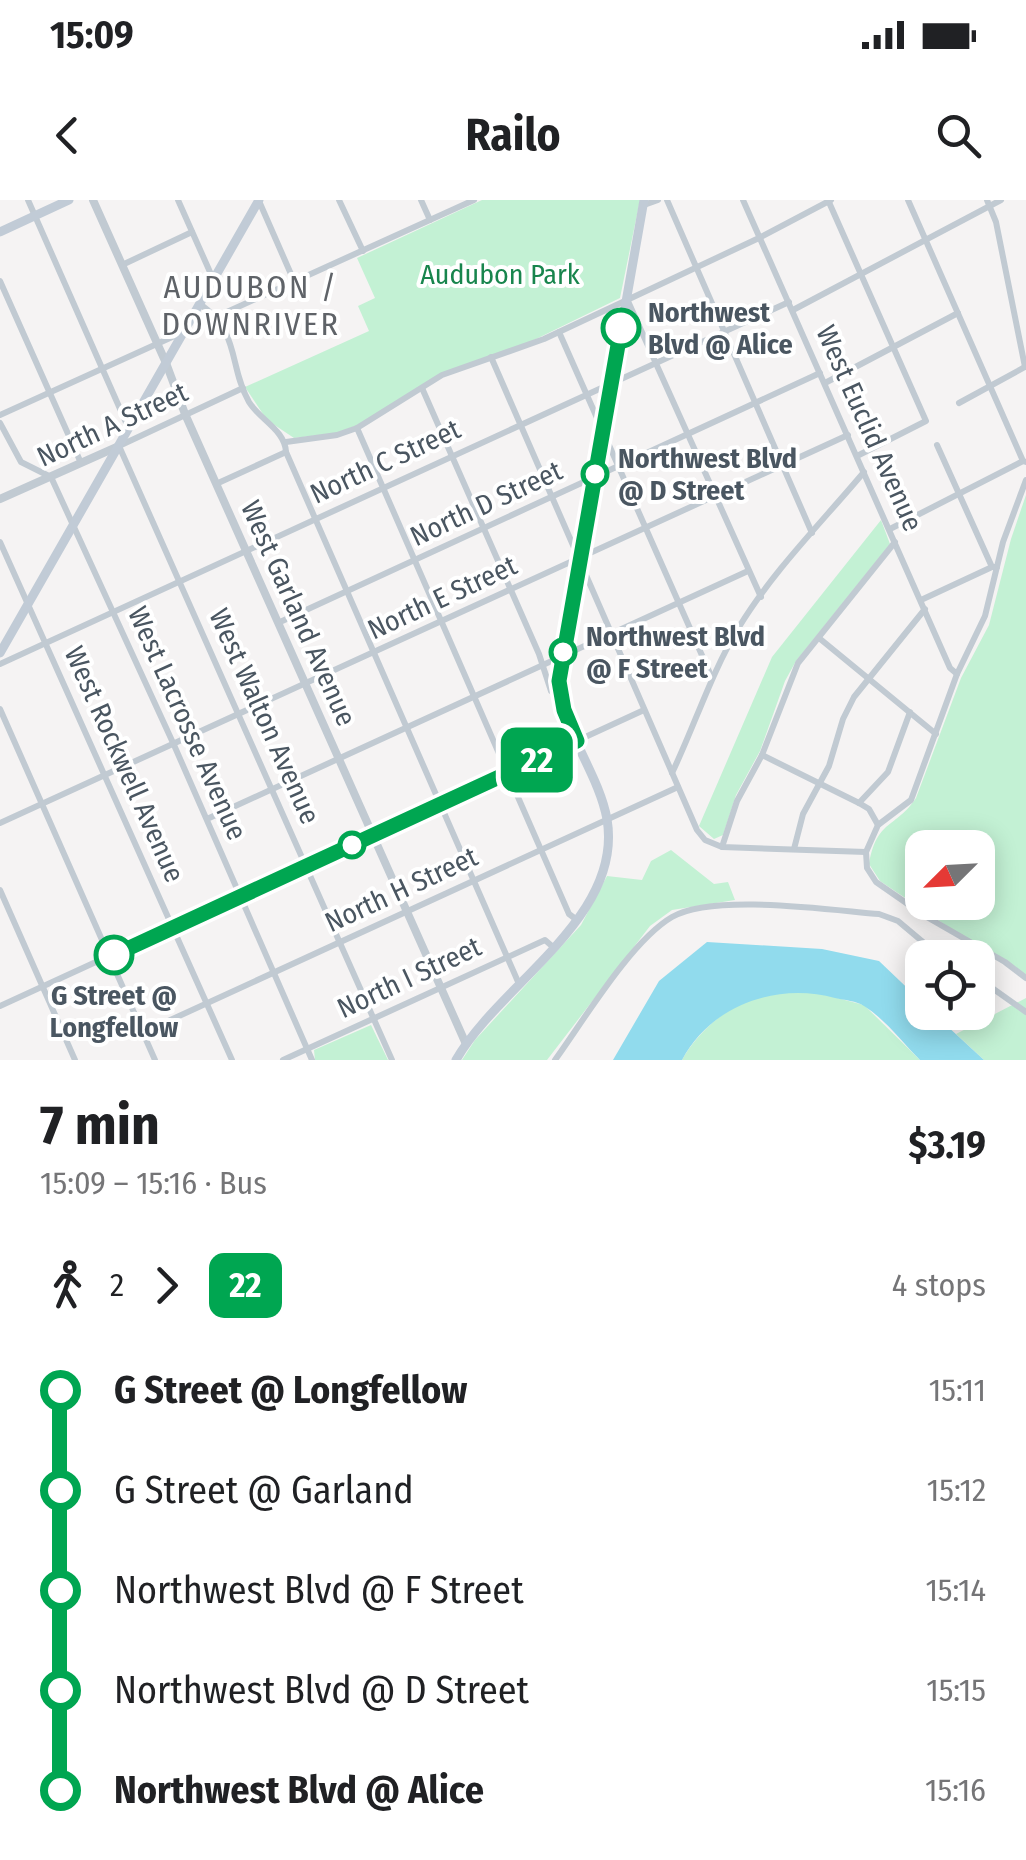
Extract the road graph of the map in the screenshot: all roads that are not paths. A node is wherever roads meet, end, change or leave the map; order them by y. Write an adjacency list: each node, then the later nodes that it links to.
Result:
1 (28, 200): 17 (street)
2 (69, 200): 17 (main road)
3 (93, 200): 24 (street, West Garland Avenue)
4 (178, 200): 20 (street)
5 (259, 200): 28 (main road); 29 (street)
6 (340, 200): 23 (street)
7 (421, 200): 18 (street)
8 (474, 200): 18 (street)
9 (658, 200): 15 (street)
10 (667, 200): 25 (street)
11 (742, 200): 21 (street, West Euclid Avenue)
12 (829, 200): 21 (street); 26 (street)
13 (908, 200): 22 (street)
14 (1001, 200): 16 (street, North C Street)
15 (644, 203): 30 (main road)
16 (989, 203): 22 (street, North C Street); 43 (street)
17 (34, 216): 19 (main road); 44 (street)
18 (430, 220): 23 (street)
19 (0, 232)
20 (192, 232): 24 (street); 28 (street)
21 (759, 238): 25 (street); 32 (street, West Euclid Avenue)
22 (926, 239): 26 (street, North C Street); 33 (street)
23 (363, 251): 29 (street)
24 (122, 265): 38 (street, West Garland Avenue)
25 (696, 267): 30 (street); 37 (street)
26 (861, 274): 32 (street, North C Street); 39 (street)
27 (0, 280): 51 (street)
28 (214, 281): 31 (main road)
29 (295, 282): 34 (street)
30 (627, 298): 36 (street); 41 (street); 46 (main road)
31 (200, 304): 34 (street); 35 (main road)
32 (791, 306): 37 (street, North C Street); 45 (street, West Euclid Avenue)
33 (958, 313): 39 (street); 48 (street)
34 (218, 316): 49 (street)
35 (185, 330): 38 (street); 42 (main road)
36 (559, 332): 40 (street); 52 (street)
37 (724, 332): 41 (street, North C Street); 54 (street)
38 (158, 344): 42 (street, West Garland Avenue); 44 (street)
39 (893, 348): 47 (street); 69 (street)
40 (491, 357): 50 (street); 58 (street)
41 (656, 362): 46 (street, North C Street); 62 (street)
42 (166, 363): 55 (street, West Garland Avenue); 59 (main road)
43 (1025, 366): 48 (street)
44 (102, 369): 51 (street); 59 (street)
45 (820, 373): 47 (street, West Euclid Avenue); 54 (street, North D Street)
46 (612, 383): 52 (street, North C Street); 61 (main road)
47 (825, 383): 63 (street, West Euclid Avenue)
48 (990, 386): 53 (street); 70 (street)
49 (242, 388): 55 (street, North A Street); 64 (street)
50 (422, 388): 60 (street); 68 (street)
51 (50, 393): 56 (street); 71 (street)
52 (586, 394): 58 (street, North C Street); 61 (street)
53 (958, 403)
54 (756, 404): 62 (street, North D Street); 72 (street)
55 (184, 414): 66 (street, North A Street); 78 (street, West Garland Avenue)
56 (0, 416)
57 (0, 423): 75 (street, West Lacrosse Avenue)
58 (519, 424): 68 (street, North C Street); 82 (street)
59 (129, 428): 66 (main road)
60 (357, 428): 64 (street); 79 (street)
61 (603, 433): 73 (street); 76 (main road)
62 (688, 435): 73 (street, North D Street); 81 (street)
63 (848, 435): 69 (street, West Euclid Avenue); 72 (street, North E Street)
64 (286, 442): 67 (street)
65 (937, 445): 80 (street)
66 (119, 446): 71 (street, North A Street); 85 (main road); 97 (street, West Walton Avenue)
67 (286, 452): 78 (street); 84 (street)
68 (452, 455): 79 (street, North C Street); 86 (street)
69 (857, 456): 74 (street, West Euclid Avenue)
70 (1024, 462): 80 (street)
71 (80, 463): 75 (street, North A Street)
72 (783, 466): 81 (street, North E Street); 89 (street)
73 (618, 468): 76 (street, North D Street); 87 (street)
74 (864, 472): 88 (street, West Euclid Avenue); 89 (street)
75 (51, 477): 83 (street, North A Street); 85 (street, West Lacrosse Avenue)
76 (595, 478): 82 (street, North D Street); 94 (main road)
77 (1026, 480): 95 (street)
78 (216, 484): 92 (street, West Garland Avenue)
79 (382, 487): 84 (street, North C Street); 93 (street)
80 (959, 494): 88 (street); 95 (street)
81 (715, 496): 87 (street, North E Street); 96 (street)
82 (551, 497): 86 (street, North D Street); 94 (street)
83 (0, 500)
84 (316, 518): 92 (street, North C Street); 99 (street)
85 (73, 525): 102 (main road); 105 (street, West Lacrosse Avenue)
86 (484, 528): 93 (street, North D Street); 98 (street)
87 (646, 529): 94 (street, North E Street); 103 (street)
88 (890, 529): 91 (street, West Euclid Avenue)
89 (812, 534): 100 (street)
90 (0, 542): 102 (street, West Rockwell Avenue)
91 (895, 542): 101 (street, West Euclid Avenue); 109 (street)
92 (246, 550): 97 (street, North C Street); 106 (street, West Garland Avenue)
93 (414, 560): 99 (street, North D Street); 107 (street)
94 (578, 560): 98 (street, North E Street); 108 (street); 113 (main road)
95 (994, 567): 101 (street); 116 (street)
96 (748, 571): 100 (street); 103 (street)
97 (180, 581): 105 (street, North C Street); 125 (street, West Walton Avenue)
98 (511, 590): 107 (street, North E Street); 115 (street)
99 (348, 591): 106 (street, North D Street); 112 (street)
100 (762, 596): 117 (street)
101 (921, 600): 104 (street, West Euclid Avenue)
102 (28, 604): 110 (street, West Rockwell Avenue); 111 (main road)
103 (678, 604): 108 (street); 117 (street)
104 (925, 610): 116 (street, West Euclid Avenue); 118 (street)
105 (113, 611): 110 (street, North C Street); 129 (street, West Lacrosse Avenue)
106 (280, 622): 119 (street, West Garland Avenue)
107 (442, 622): 112 (street, North E Street); 120 (street)
108 (611, 634): 113 (street); 123 (street)
109 (819, 638): 118 (street); 130 (street)
110 (46, 642): 114 (street, North C Street); 134 (street, West Rockwell Avenue)
111 (0, 653)
112 (375, 653): 119 (street, North E Street); 126 (street)
113 (563, 656): 115 (street); 121 (main road)
114 (0, 664)
115 (542, 665): 120 (street); 121 (street)
116 (957, 674): 127 (street)
117 (712, 678): 133 (street)
118 (869, 678): 124 (street); 135 (street)
119 (308, 684): 125 (street, North E Street); 131 (street, West Garland Avenue)
120 (474, 696): 126 (street); 132 (street)
121 (560, 697): 128 (main road)
122 (0, 709): 139 (street)
123 (644, 710): 128 (street); 133 (street)
124 (910, 712): 127 (street); 138 (street)
125 (240, 714): 129 (street, North E Street); 137 (street, West Walton Avenue)
126 (407, 726): 131 (street); 140 (street)
127 (936, 734): 144 (street)
128 (577, 741): 132 (street); 142 (main road)
129 (174, 745): 134 (street, North E Street); 141 (street, West Lacrosse Avenue)
130 (762, 755): 135 (street); 146 (street)
131 (340, 758): 137 (street); 145 (street, West Garland Avenue)
132 (508, 773): 140 (street); 147 (street)
133 (672, 773): 136 (street)
134 (107, 776): 139 (street, North E Street); 156 (street, West Rockwell Avenue)
135 (820, 784): 138 (street); 148 (street)
136 (678, 788): 142 (street, North H Street); 146 (street)
137 (274, 789): 141 (street); 150 (street, West Walton Avenue)
138 (859, 803): 144 (street)
139 (43, 804): 143 (street, North E Street); 161 (street)
140 (441, 804): 145 (street); 151 (street)
141 (207, 819): 153 (street, West Lacrosse Avenue)
142 (607, 820): 147 (street, North H Street); 155 (main road)
143 (0, 823)
144 (878, 826): 149 (street)
145 (375, 834): 150 (street); 154 (street, West Garland Avenue)
146 (722, 846): 148 (street)
147 (541, 849): 151 (street, North H Street); 155 (street)
148 (794, 849): 149 (street)
149 (866, 852): 163 (street)
150 (307, 865): 153 (street); 158 (street, West Walton Avenue)
151 (474, 880): 154 (street, North H Street); 160 (street)
152 (0, 890): 165 (street)
153 (240, 896): 156 (street); 162 (street, West Lacrosse Avenue)
154 (408, 910): 158 (street, North H Street); 166 (street, West Garland Avenue)
155 (577, 920): 159 (main road)
156 (174, 927): 161 (street); 168 (street, West Rockwell Avenue)
157 (921, 940): 182 (street)
158 (340, 941): 162 (street, North H Street); 171 (street, West Walton Avenue)
159 (553, 947): 160 (street, North I Street); 164 (main road)
160 (507, 956): 164 (street); 166 (street, North I Street)
161 (109, 957): 165 (street); 172 (street)
162 (274, 972): 168 (street, North H Street); 174 (street, West Lacrosse Avenue)
163 (1026, 978)
164 (519, 984): 173 (main road)
165 (43, 987): 169 (street); 175 (street)
166 (441, 988): 171 (street, North I Street); 173 (street, West Garland Avenue)
167 (995, 990): 170 (street)
168 (207, 1003): 172 (street, North H Street); 177 (street, West Rockwell Avenue)
169 (0, 1006)
170 (1026, 1012)
171 (374, 1018): 174 (street, North I Street); 180 (street, West Walton Avenue)
172 (142, 1032): 176 (street)
173 (466, 1044): 181 (main road)
174 (307, 1049): 178 (street, North I Street); 179 (street, West Lacrosse Avenue)
175 (76, 1060)
176 (154, 1060)
177 (232, 1060)
178 (283, 1060)
179 (312, 1060)
180 (392, 1060)
181 (456, 1060)
182 (555, 1060)

